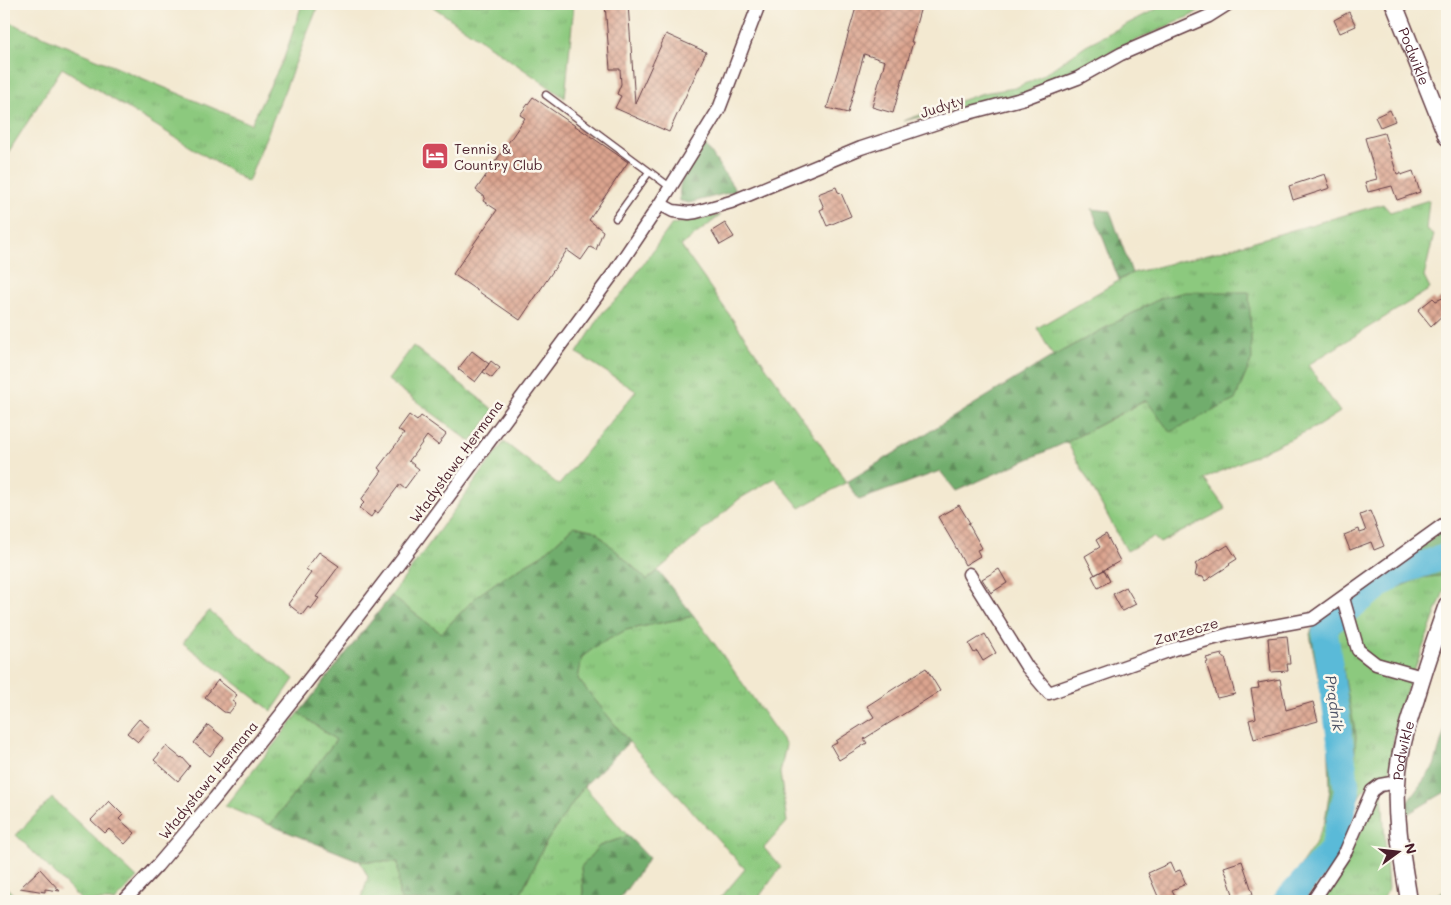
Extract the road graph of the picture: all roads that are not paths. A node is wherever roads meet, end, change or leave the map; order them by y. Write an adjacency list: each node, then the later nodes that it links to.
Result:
1 (759, 4): 7 (street, Władysława Hermana)
2 (1228, 4): 8 (street, Judyty)
3 (1394, 4): 5 (street, Podwikle)
4 (546, 95): 6 (lane)
5 (1447, 137)
6 (649, 172): 7 (lane); 9 (lane)
7 (670, 187): 8 (street, Władysława Hermana)
8 (660, 204): 16 (street, Władysława Hermana)
9 (616, 218)
10 (1447, 522): 12 (street, Zarzecze)
11 (969, 574): 12 (street, Zarzecze)
12 (1343, 600): 14 (street)
13 (1447, 605): 14 (street, Podwikle)
14 (1422, 677): 15 (street, Podwikle)
15 (1397, 782): 17 (street); 18 (street, Podwikle)
16 (124, 901)
17 (1313, 901)
18 (1409, 901)

